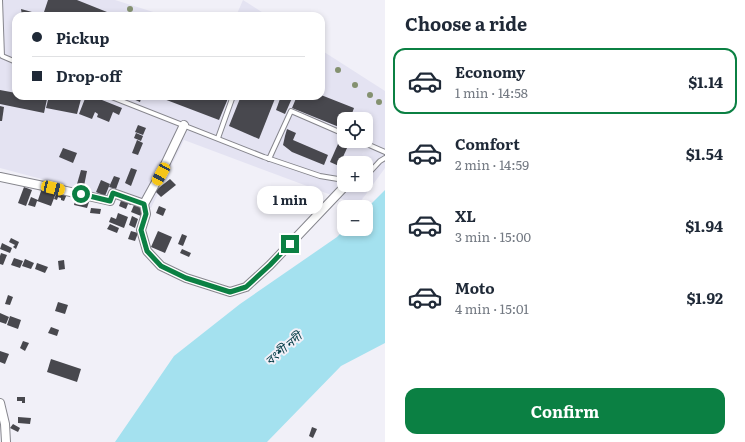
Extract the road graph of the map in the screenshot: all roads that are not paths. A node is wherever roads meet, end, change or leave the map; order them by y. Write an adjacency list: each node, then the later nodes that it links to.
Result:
1 (0, 0): 2 (lane)
2 (12, 60)
3 (119, 100): 5 (lane)
4 (232, 100): 7 (lane)
5 (184, 125): 7 (lane); 16 (street)
6 (337, 131): 10 (lane)
7 (218, 138): 10 (lane)
8 (373, 147): 9 (lane)
9 (385, 152)
10 (269, 158): 14 (lane)
11 (385, 158): 12 (lane)
12 (373, 168)
13 (0, 177): 16 (street)
14 (337, 179)
15 (339, 192): 16 (street)
16 (144, 204)
17 (0, 403): 18 (street)
18 (6, 442)

